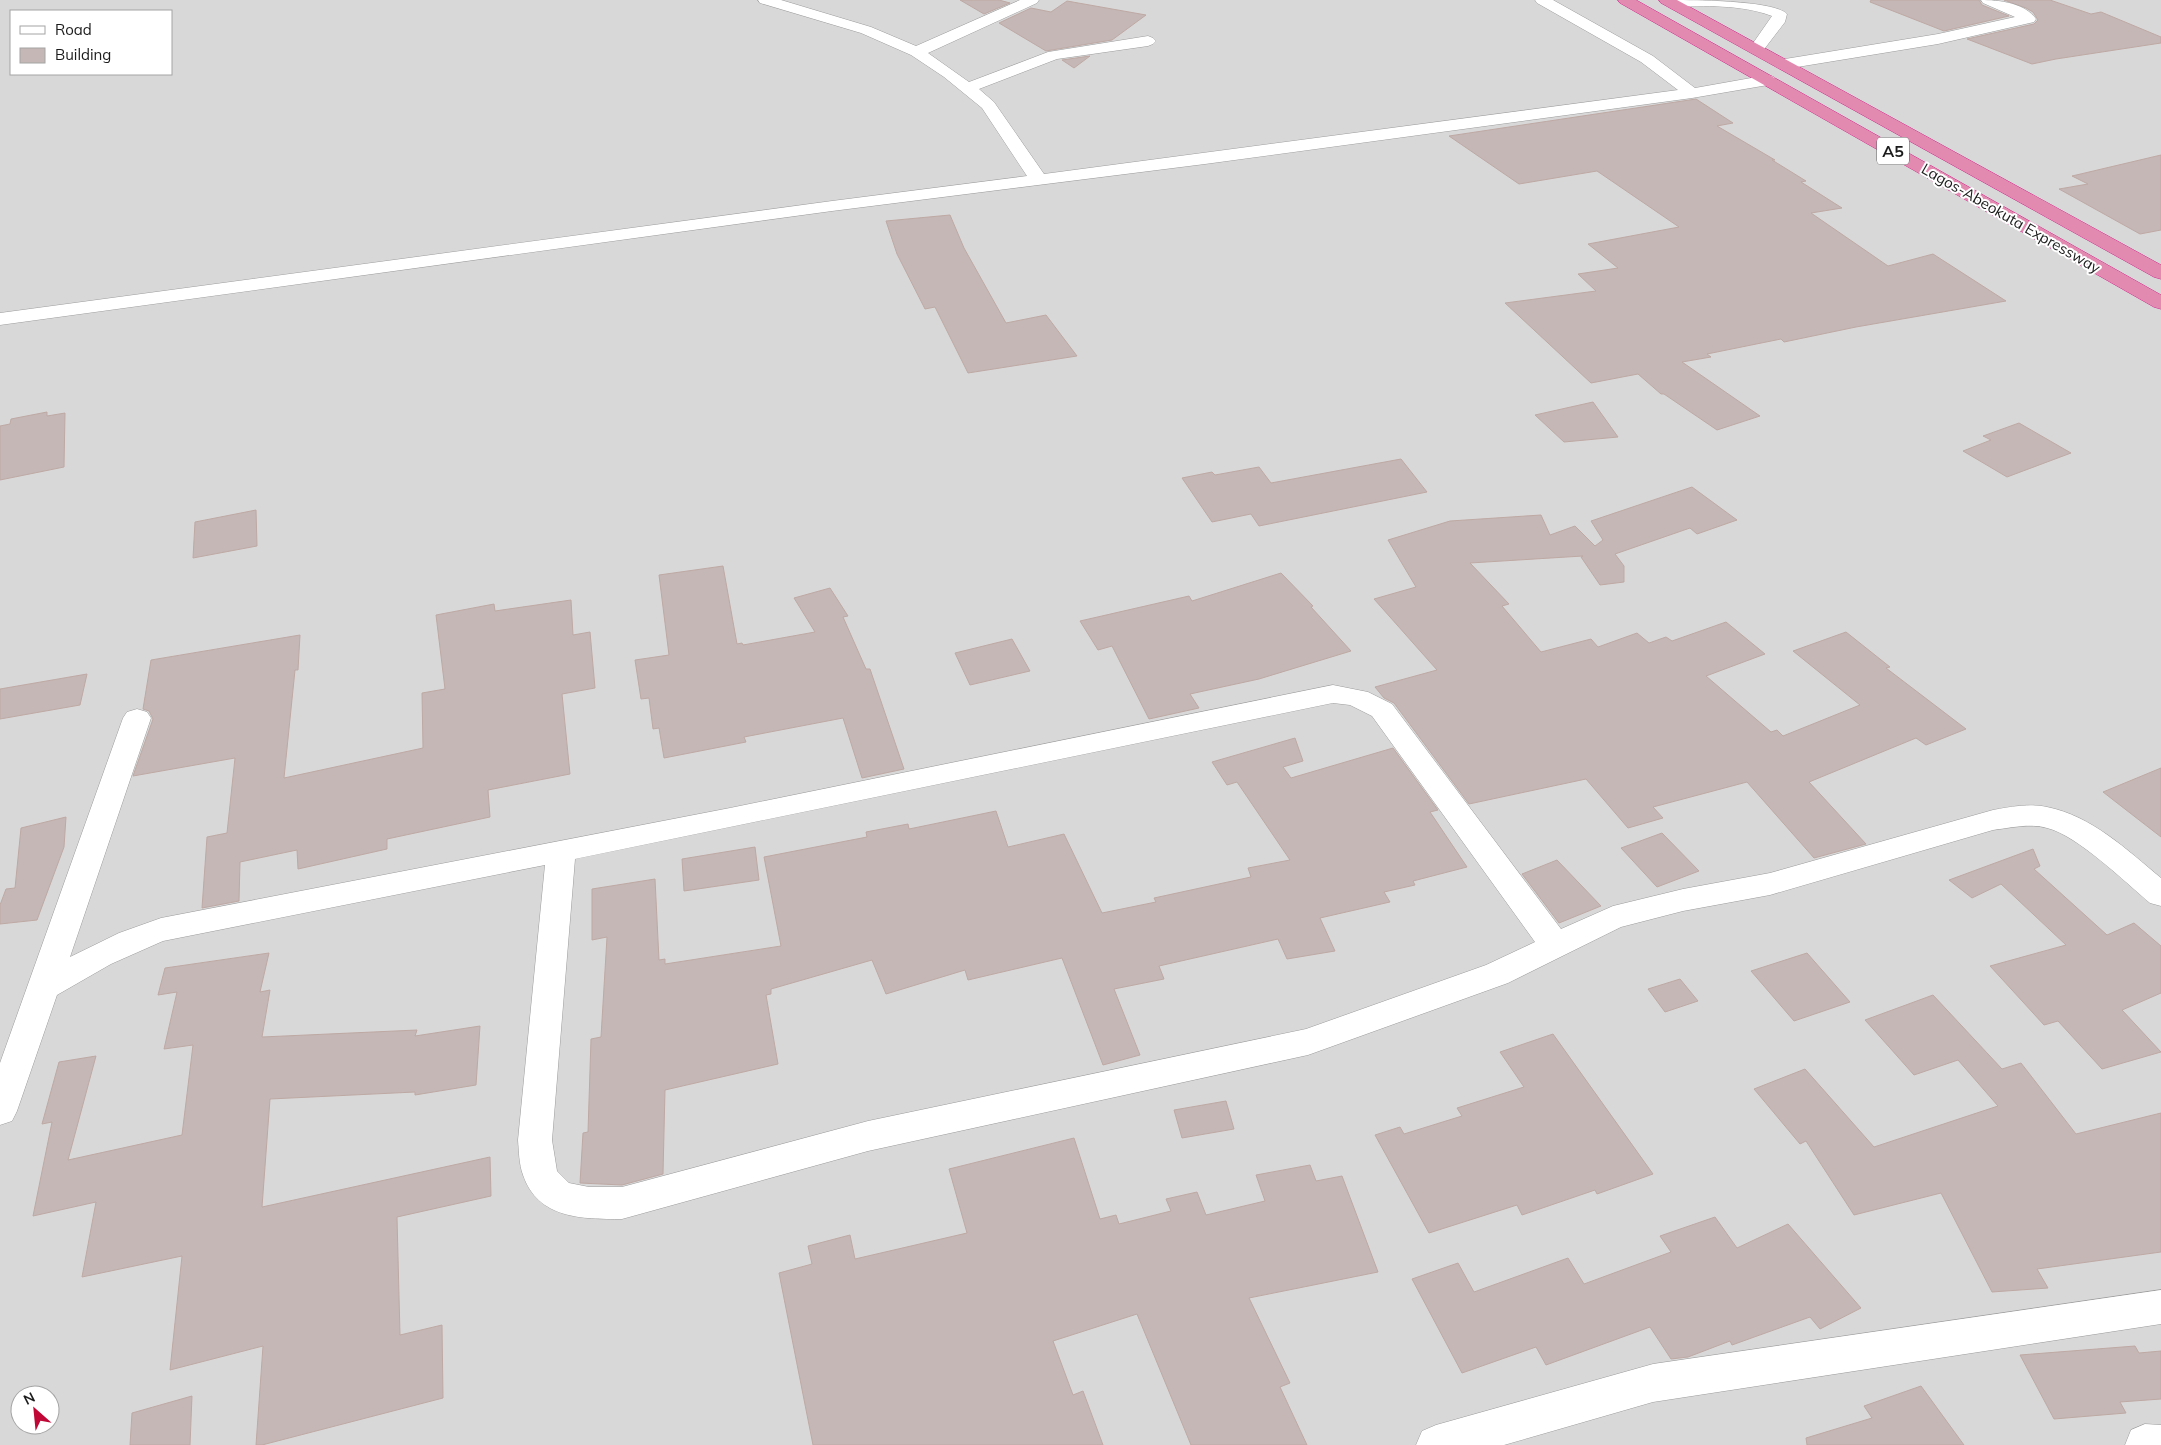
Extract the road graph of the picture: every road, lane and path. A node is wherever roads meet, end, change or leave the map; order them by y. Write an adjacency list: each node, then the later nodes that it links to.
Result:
1 (765, 0): 9 (street)
2 (1032, 0): 9 (street)
3 (1542, 0): 13 (street)
4 (1625, 0): 11 (highway, Lagos-Abeokuta Expressway / A5)
5 (1988, 0): 10 (street)
6 (1669, 2): 8 (highway, Lagos-Abeokuta Expressway / A5); 8 (street)
7 (1148, 41): 12 (street)
8 (1757, 50): 10 (highway, Lagos-Abeokuta Expressway / A5)
9 (916, 52): 12 (street)
10 (1785, 64): 15 (highway, Lagos-Abeokuta Expressway / A5)
11 (1768, 80): 13 (street); 16 (highway, Lagos-Abeokuta Expressway / A5)
12 (968, 88): 14 (street)
13 (1692, 92): 14 (street)
14 (1039, 180): 17 (street)
15 (2161, 273)
16 (2161, 303)
17 (0, 319)
18 (137, 718): 22 (street)
19 (561, 850): 21 (street); 21 (street); 22 (street)
20 (2161, 895): 21 (street)
21 (1555, 945)
22 (42, 988): 23 (street)
23 (0, 1111)
24 (2161, 1307): 25 (street)
25 (1436, 1445)

